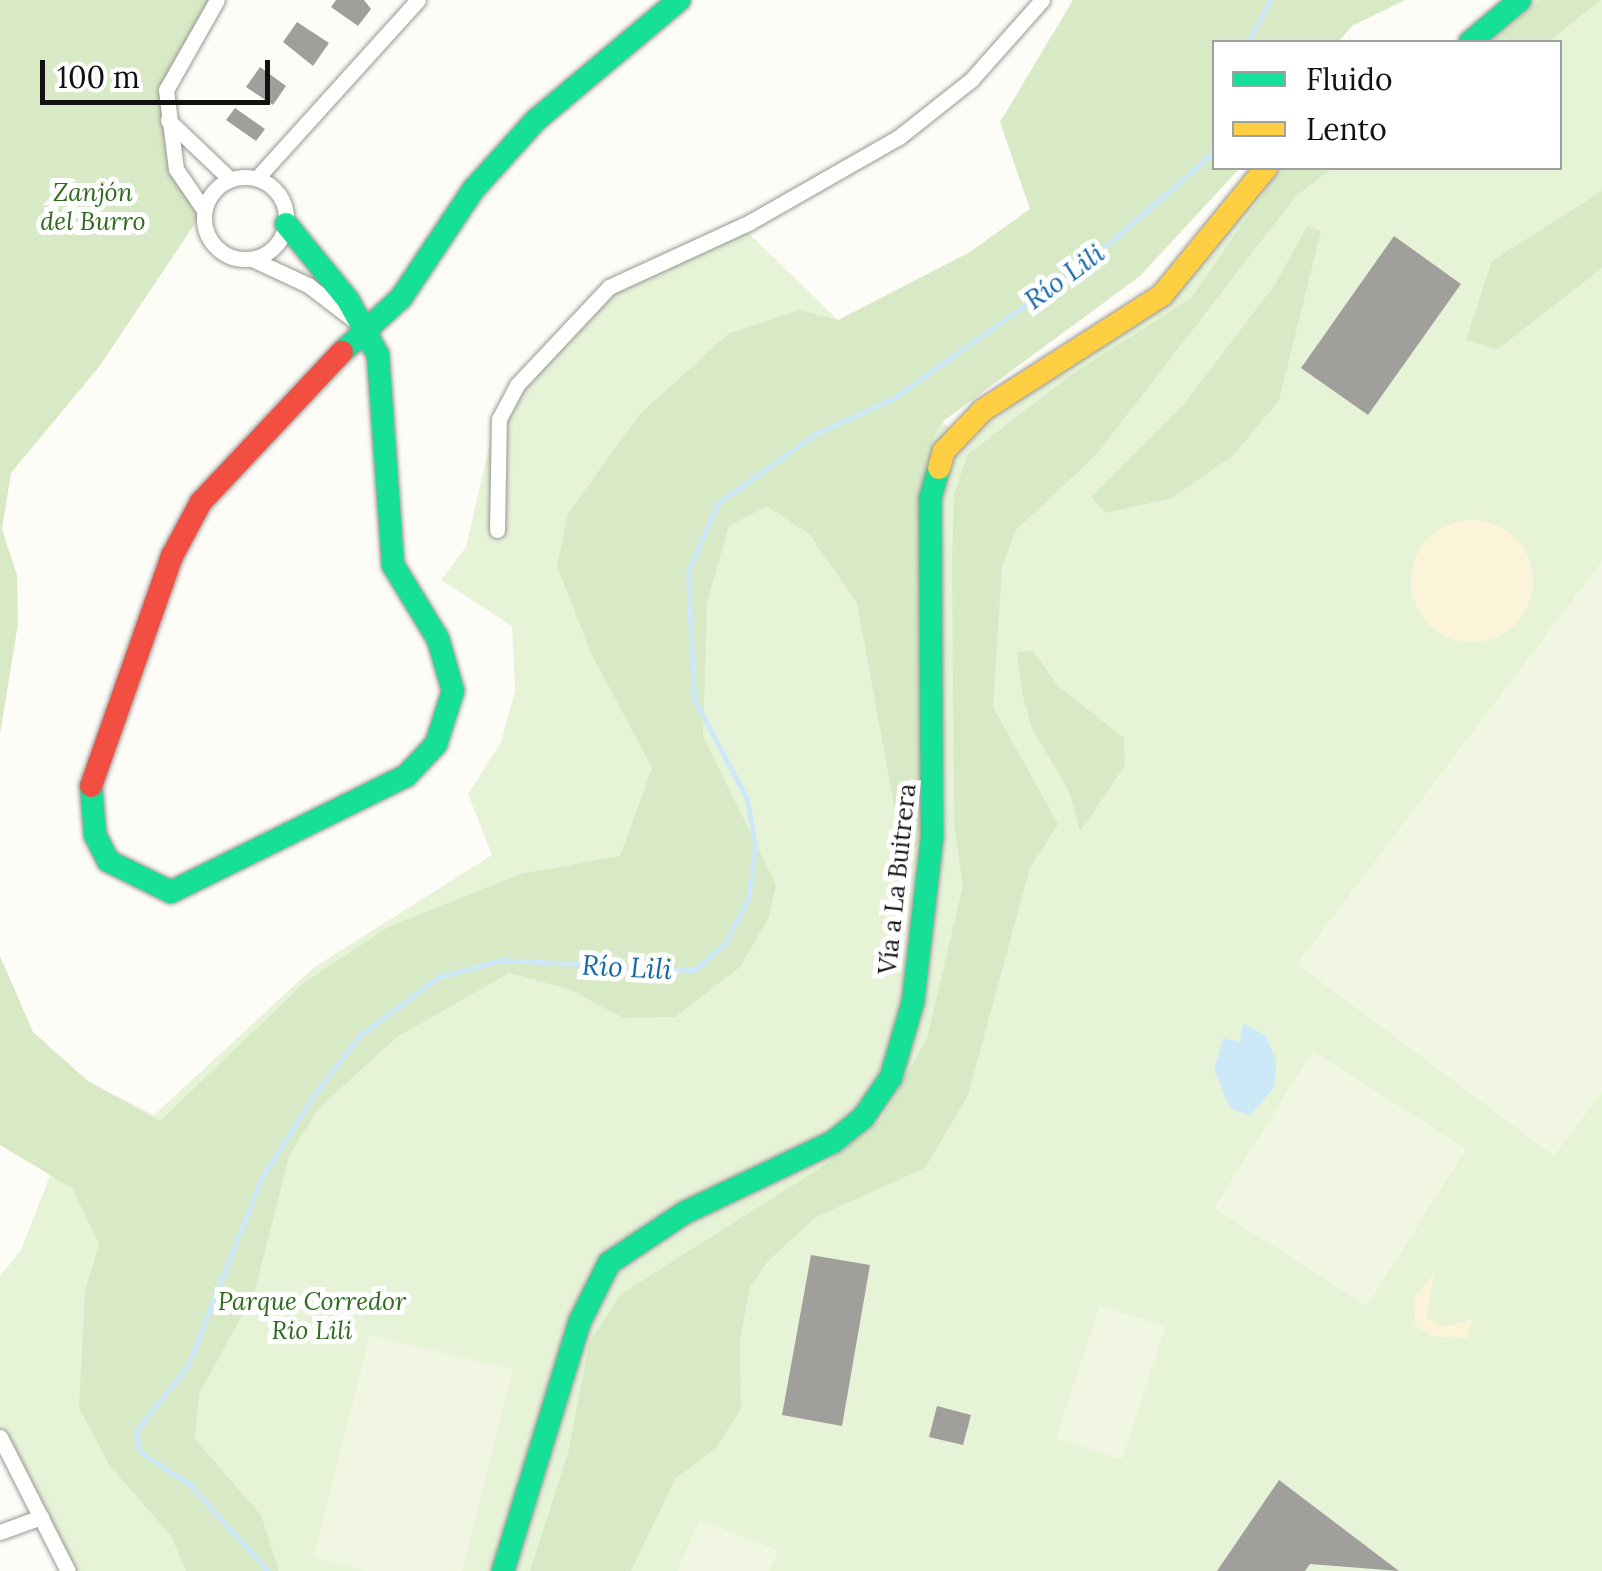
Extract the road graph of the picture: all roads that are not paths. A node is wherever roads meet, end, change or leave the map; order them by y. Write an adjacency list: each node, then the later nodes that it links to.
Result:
1 (217, 0): 7 (street)
2 (418, 0): 9 (street)
3 (678, 0): 14 (street)
4 (1042, 0): 15 (street)
5 (1520, 0): 6 (street)
6 (1472, 40)
7 (167, 120): 10 (street); 11 (street)
8 (1264, 170): 20 (street, Vía a La Buitrera)
9 (257, 178): 10 (street); 12 (street)
10 (230, 179): 11 (street)
11 (204, 210): 13 (street)
12 (286, 224): 13 (street); 14 (street)
13 (252, 259): 14 (street)
14 (364, 328): 14 (street)
15 (497, 530)
16 (0, 1438): 17 (street)
17 (41, 1517): 18 (street); 19 (street)
18 (0, 1532)
19 (68, 1571)
20 (503, 1571)

